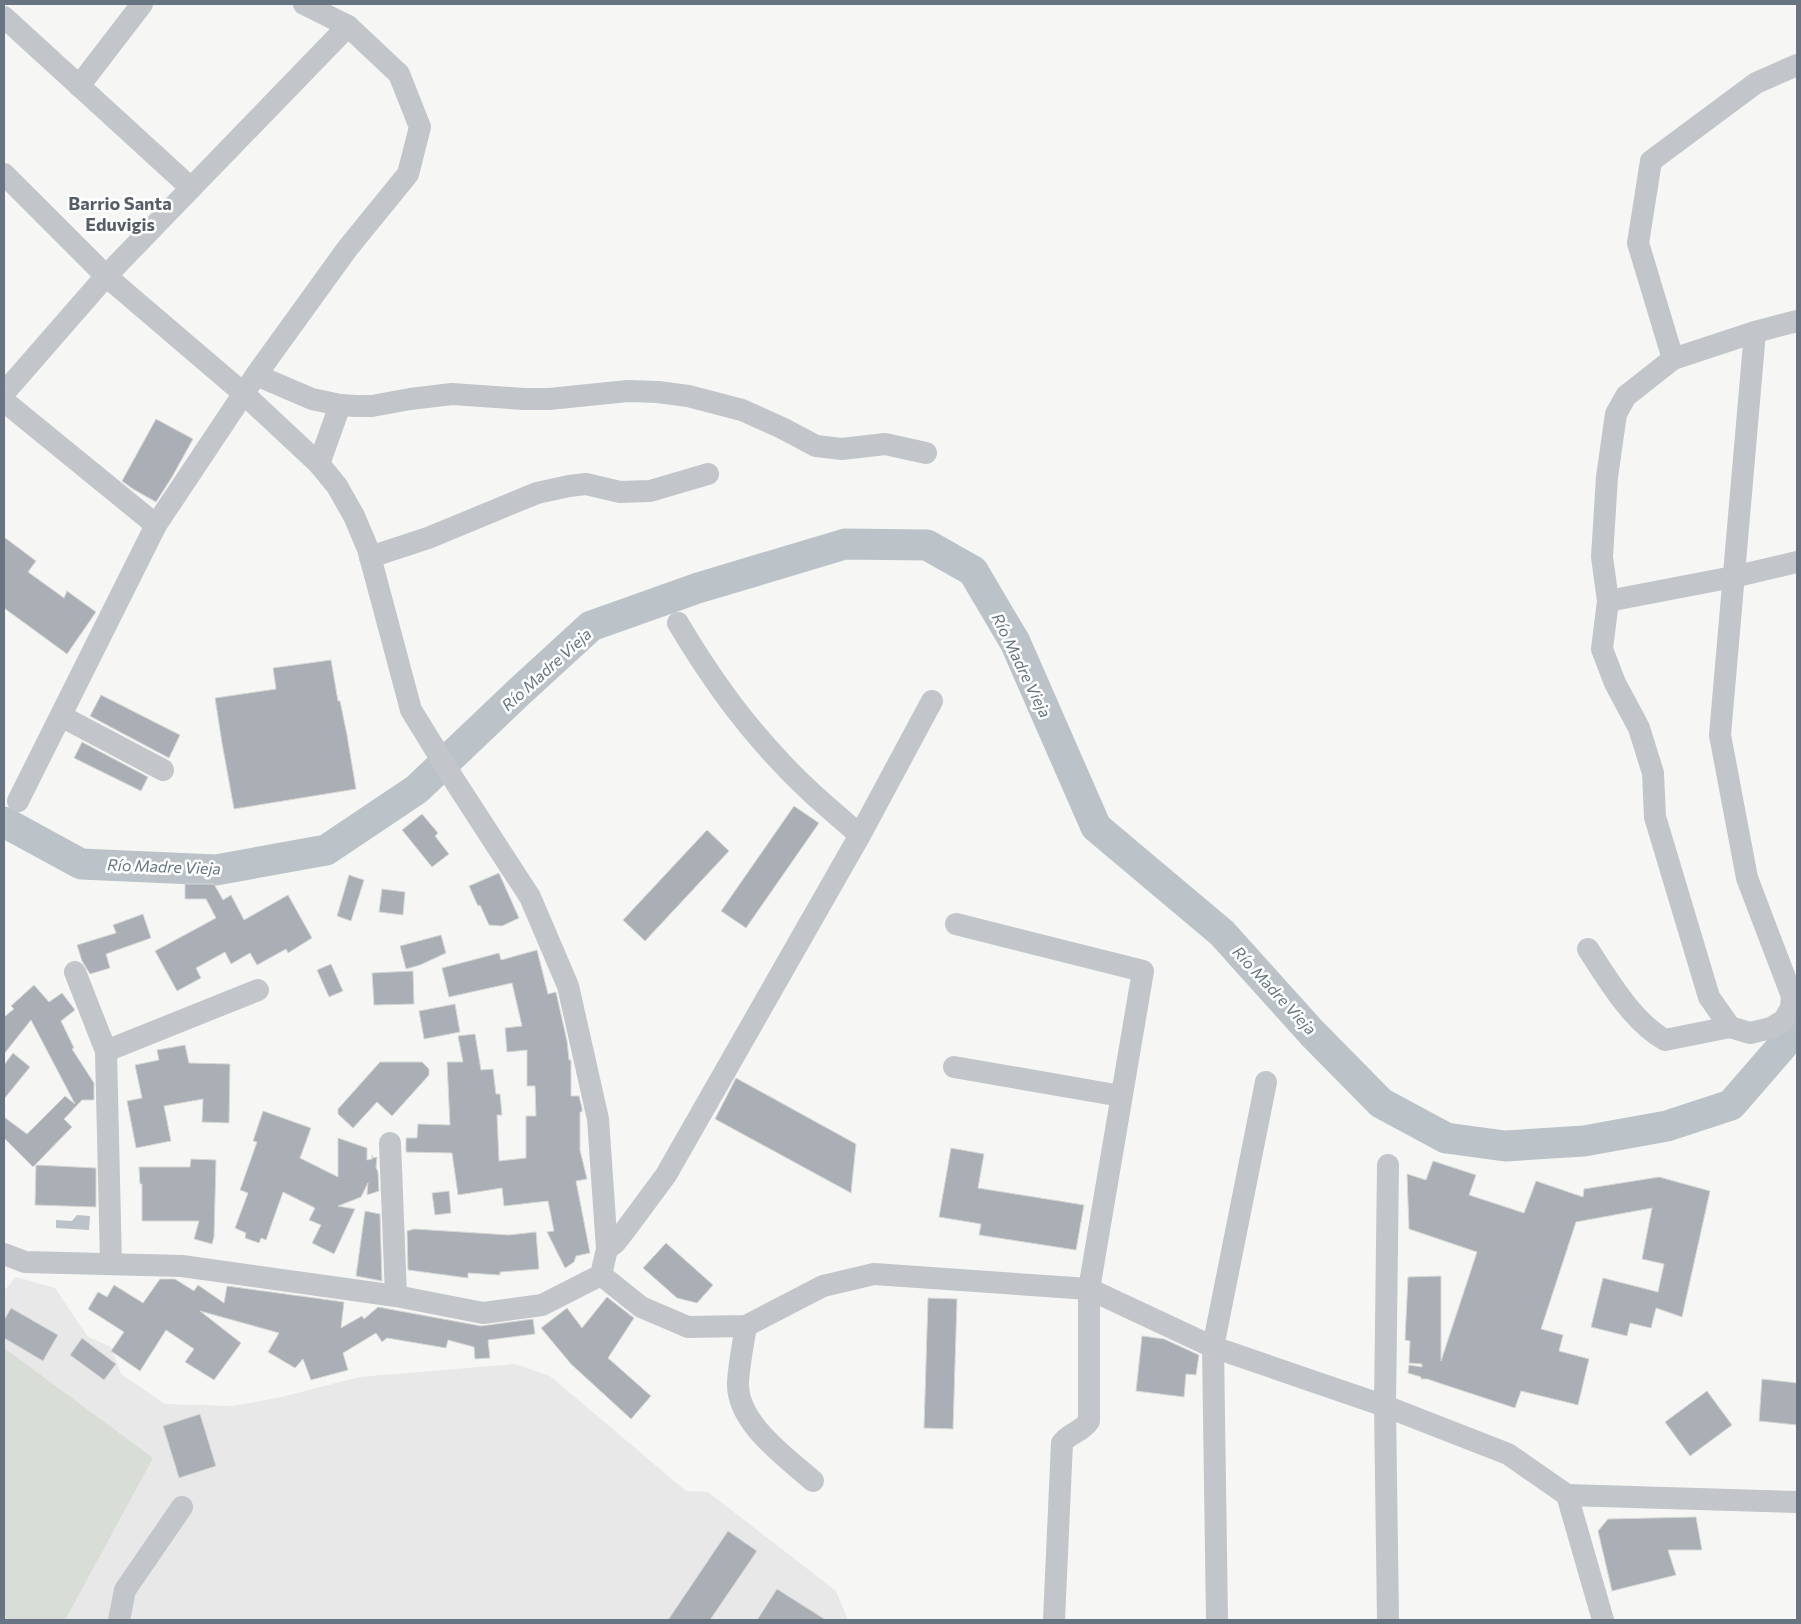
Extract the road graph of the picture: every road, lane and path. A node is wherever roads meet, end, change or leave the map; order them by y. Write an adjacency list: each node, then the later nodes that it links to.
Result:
1 (142, 4): 6 (street)
2 (313, 6): 4 (street)
3 (4, 17): 6 (street)
4 (348, 26): 8 (street); 13 (street)
5 (1797, 65): 12 (street)
6 (79, 86): 8 (street)
7 (4, 174): 9 (street)
8 (191, 188): 9 (street)
9 (106, 276): 13 (street); 14 (street)
10 (1797, 321): 11 (street)
11 (1755, 332): 12 (street); 23 (street)
12 (1672, 359): 24 (street)
13 (249, 384): 16 (street); 18 (street); 20 (street)
14 (4, 392)
15 (4, 401): 20 (street)
16 (340, 405): 17 (street); 18 (street)
17 (926, 453)
18 (319, 464): 21 (street)
19 (708, 474): 21 (street)
20 (156, 525): 27 (street)
21 (370, 557): 43 (street)
22 (1797, 562): 23 (street)
23 (1733, 577): 24 (street); 35 (street)
24 (1608, 601): 36 (street)
25 (678, 623): 30 (street)
26 (932, 702): 30 (street)
27 (61, 716): 28 (street); 29 (street)
28 (163, 770)
29 (18, 801)
30 (860, 835): 43 (street)
31 (956, 924): 40 (street)
32 (1588, 949): 36 (street)
33 (75, 972): 37 (street)
34 (258, 990): 37 (street)
35 (1794, 992): 36 (street)
36 (1730, 1027)
37 (106, 1051): 45 (street)
38 (954, 1067): 40 (street)
39 (1266, 1082): 50 (street)
40 (1121, 1096): 47 (street)
41 (390, 1142): 48 (street)
42 (1388, 1165): 51 (street)
43 (607, 1249): 46 (street)
44 (4, 1254): 45 (street)
45 (111, 1264): 48 (street)
46 (601, 1275): 48 (street); 49 (street)
47 (1088, 1289): 49 (street); 50 (street); 57 (street)
48 (396, 1296)
49 (746, 1326): 52 (street)
50 (1213, 1347): 51 (street); 58 (street)
51 (1385, 1406): 53 (street); 59 (street)
52 (813, 1481)
53 (1567, 1495): 54 (street); 60 (street)
54 (1797, 1502)
55 (182, 1507): 56 (street)
56 (119, 1620)
57 (1054, 1620)
58 (1217, 1620)
59 (1388, 1620)
60 (1603, 1620)

